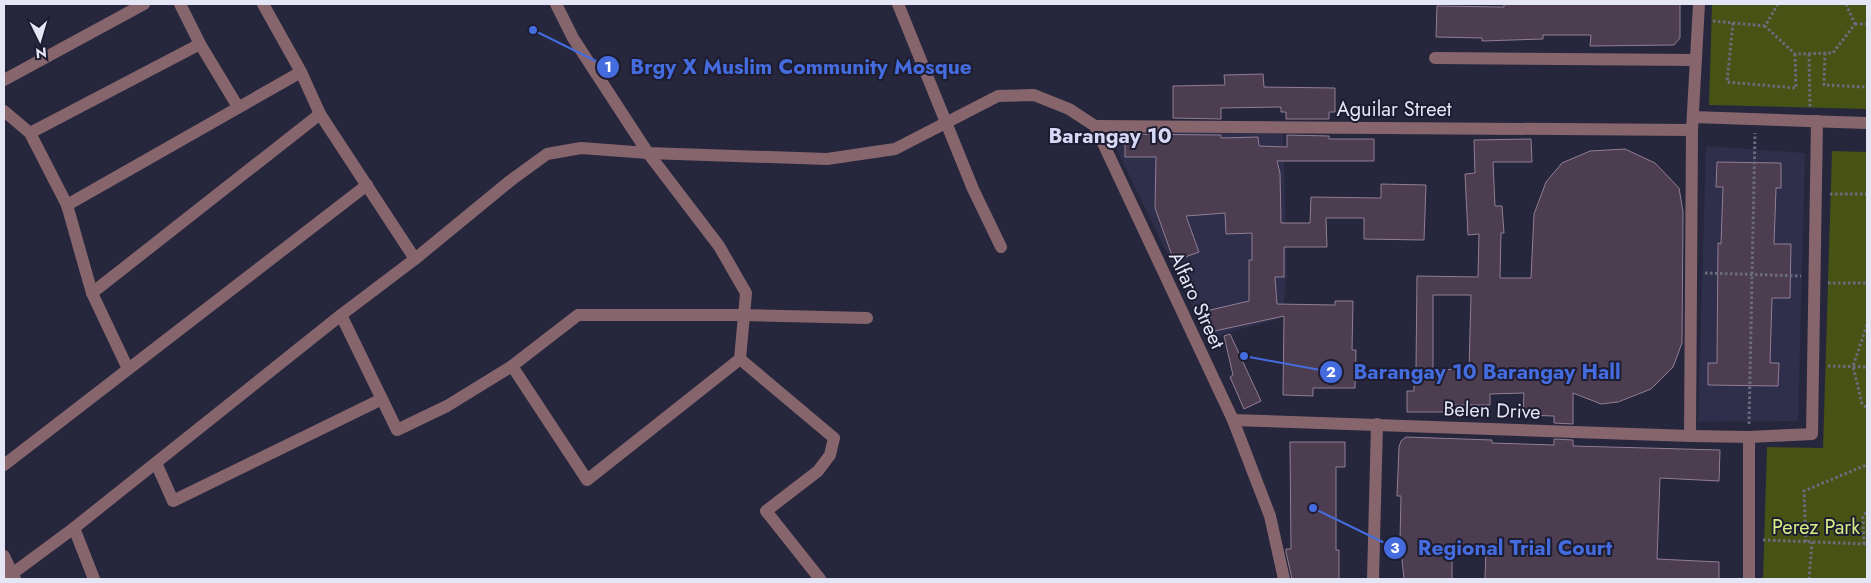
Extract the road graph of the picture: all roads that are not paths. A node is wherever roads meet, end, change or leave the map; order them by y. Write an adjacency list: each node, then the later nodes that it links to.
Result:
1 (144, 4): 11 (street)
2 (180, 4): 7 (street)
3 (263, 4): 10 (street)
4 (556, 4): 22 (street)
5 (898, 4): 17 (street)
6 (1699, 4): 9 (street)
7 (200, 44): 12 (street); 21 (street)
8 (1435, 58): 9 (street)
9 (1696, 60): 15 (street)
10 (301, 72): 12 (street); 14 (street)
11 (4, 80)
12 (238, 106): 24 (street)
13 (4, 111): 21 (street)
14 (320, 114): 23 (street); 27 (street)
15 (1693, 117): 16 (street); 20 (street)
16 (1814, 117): 18 (street); 38 (street, Belen Drive)
17 (947, 122): 19 (street); 22 (street); 25 (street)
18 (1867, 123)
19 (1095, 126): 20 (street, Aguilar Street); 35 (street, Alfaro Street)
20 (1692, 130): 37 (street)
21 (30, 133): 24 (street)
22 (648, 153): 26 (street); 29 (street)
23 (367, 185): 26 (street); 33 (street)
24 (66, 205): 27 (street)
25 (1001, 247)
26 (415, 259): 28 (street)
27 (92, 293): 33 (street)
28 (342, 314): 34 (street); 39 (street)
29 (744, 314): 30 (street); 31 (street); 32 (street)
30 (867, 318)
31 (740, 359): 32 (street); 45 (street)
32 (512, 366): 34 (street)
33 (128, 369): 40 (street)
34 (382, 399): 39 (street)
35 (1233, 420): 36 (street, Belen Drive); 46 (street, Alfaro Street)
36 (1377, 424): 37 (street, Belen Drive); 47 (street)
37 (1690, 436): 38 (street, Belen Drive)
38 (1749, 437): 48 (street)
39 (156, 463): 41 (street)
40 (4, 465)
41 (74, 528): 43 (street); 44 (street)
42 (4, 556): 43 (street)
43 (11, 577)
44 (94, 579)
45 (820, 579)
46 (1284, 579)
47 (1373, 579)
48 (1749, 579)

